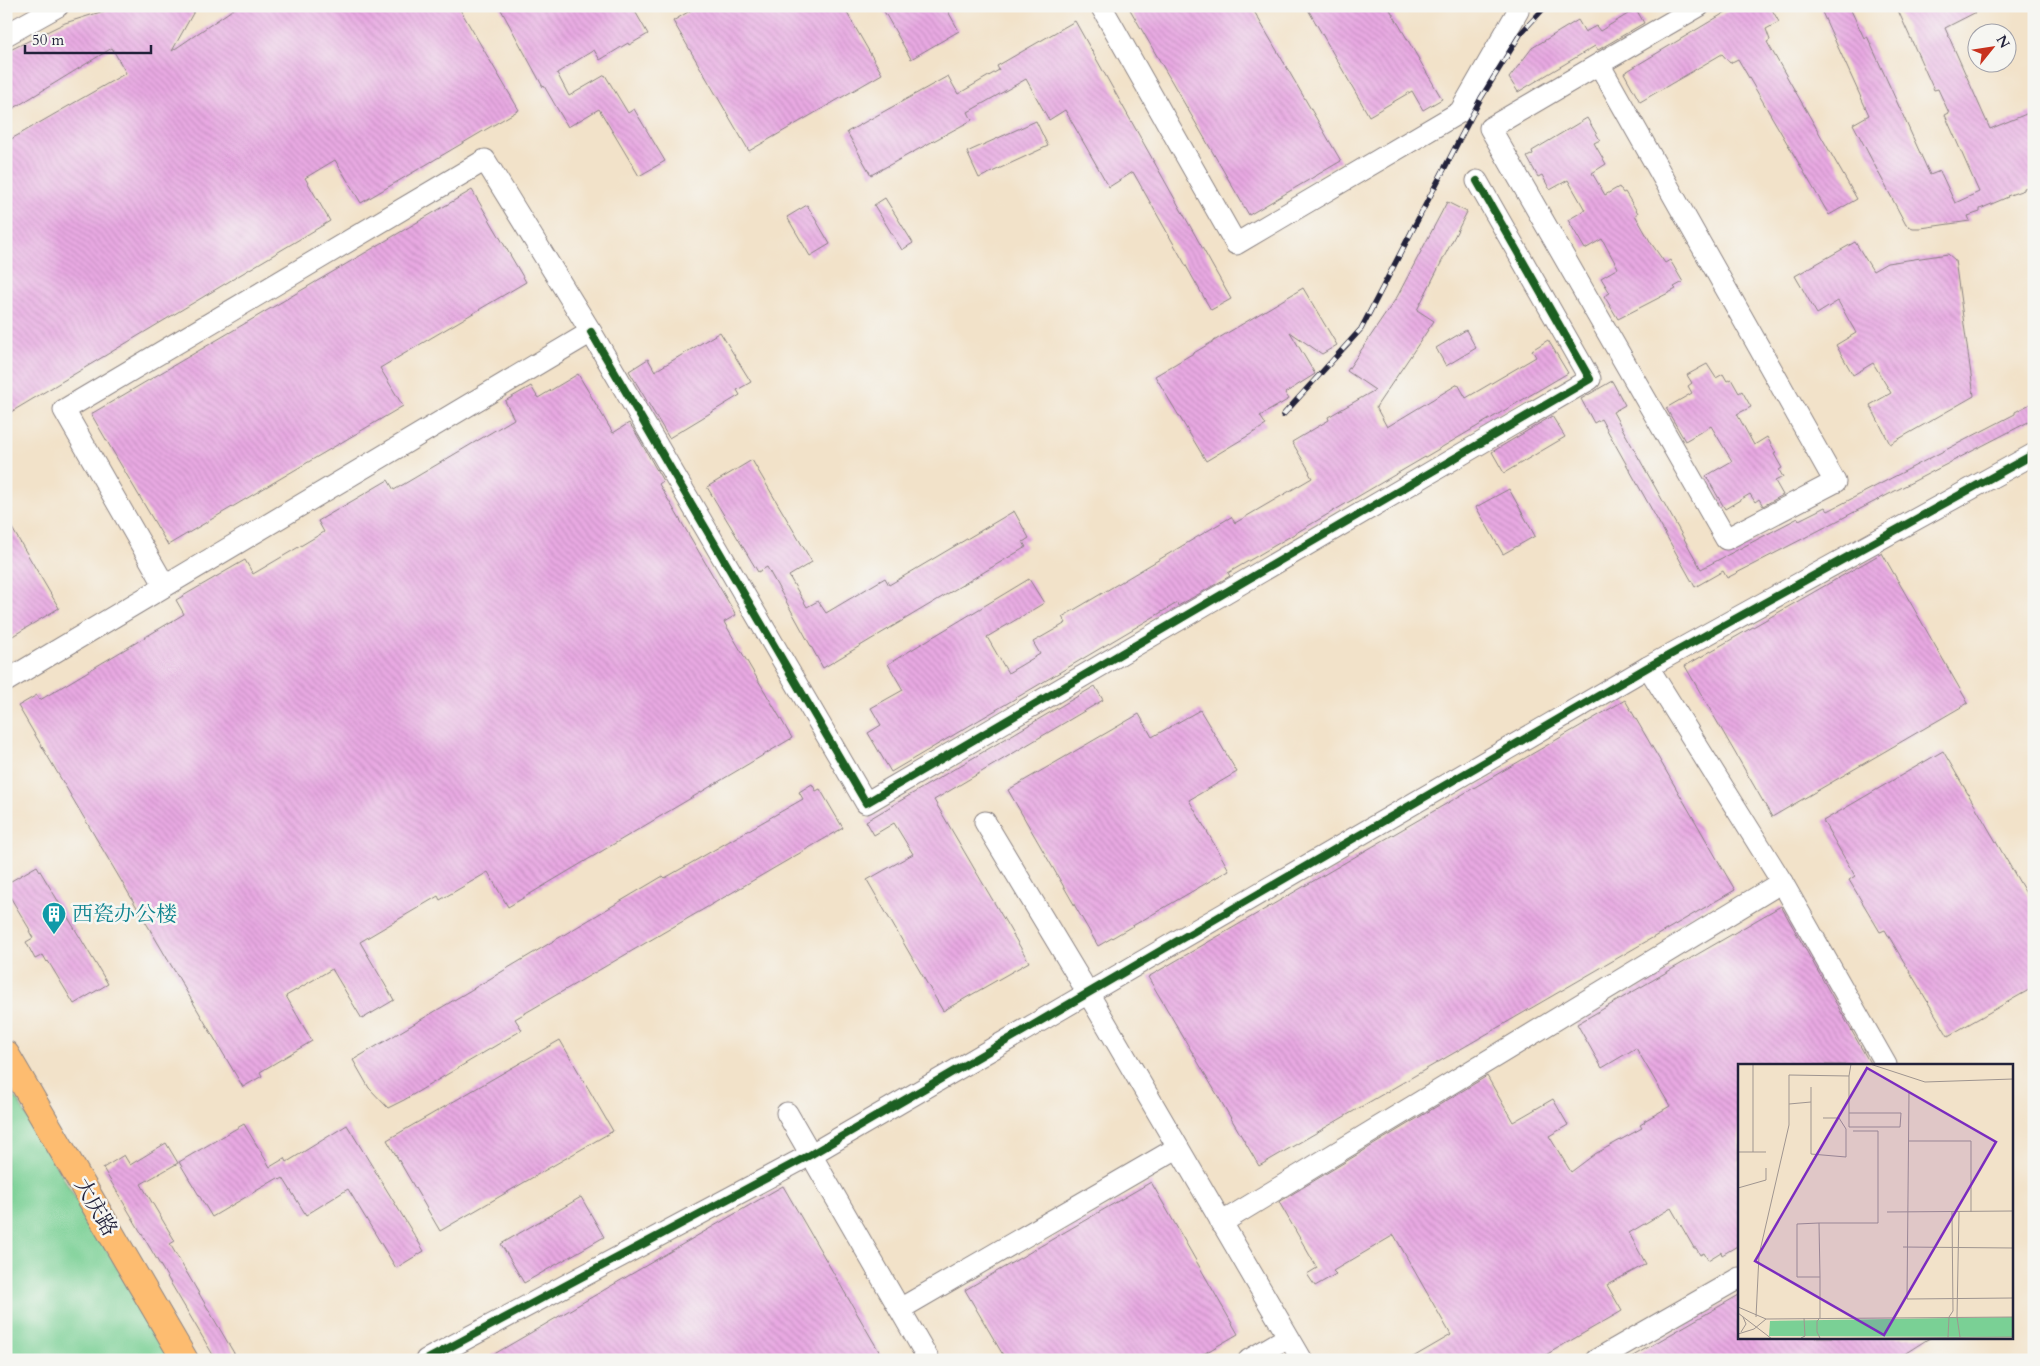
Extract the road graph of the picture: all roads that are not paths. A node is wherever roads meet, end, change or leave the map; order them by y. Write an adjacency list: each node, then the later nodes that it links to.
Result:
1 (58, 6): 5 (street)
2 (1101, 6): 3 (street)
3 (1516, 6)
4 (1699, 6): 6 (street)
5 (6, 35)
6 (1599, 64): 6 (street)
7 (1477, 181): 8 (street)
8 (591, 332): 10 (street); 10 (street)
9 (2034, 454): 11 (street)
10 (166, 586): 12 (street)
11 (1648, 667): 14 (street); 15 (street)
12 (6, 681)
13 (984, 822): 15 (street)
14 (1782, 882): 17 (street); 21 (street)
15 (1088, 993): 19 (street); 20 (street)
16 (6, 1054): 25 (main road, 大庆路)
17 (1885, 1064)
18 (787, 1112): 20 (street)
19 (1177, 1148): 21 (street); 23 (street)
20 (810, 1155): 23 (street); 26 (street)
21 (1221, 1223): 24 (street)
22 (1738, 1279): 30 (street)
23 (900, 1309): 27 (street)
24 (1288, 1338): 28 (street); 29 (street)
25 (185, 1360)
26 (426, 1360)
27 (929, 1360)
28 (1249, 1360)
29 (1302, 1360)
30 (1596, 1360)

